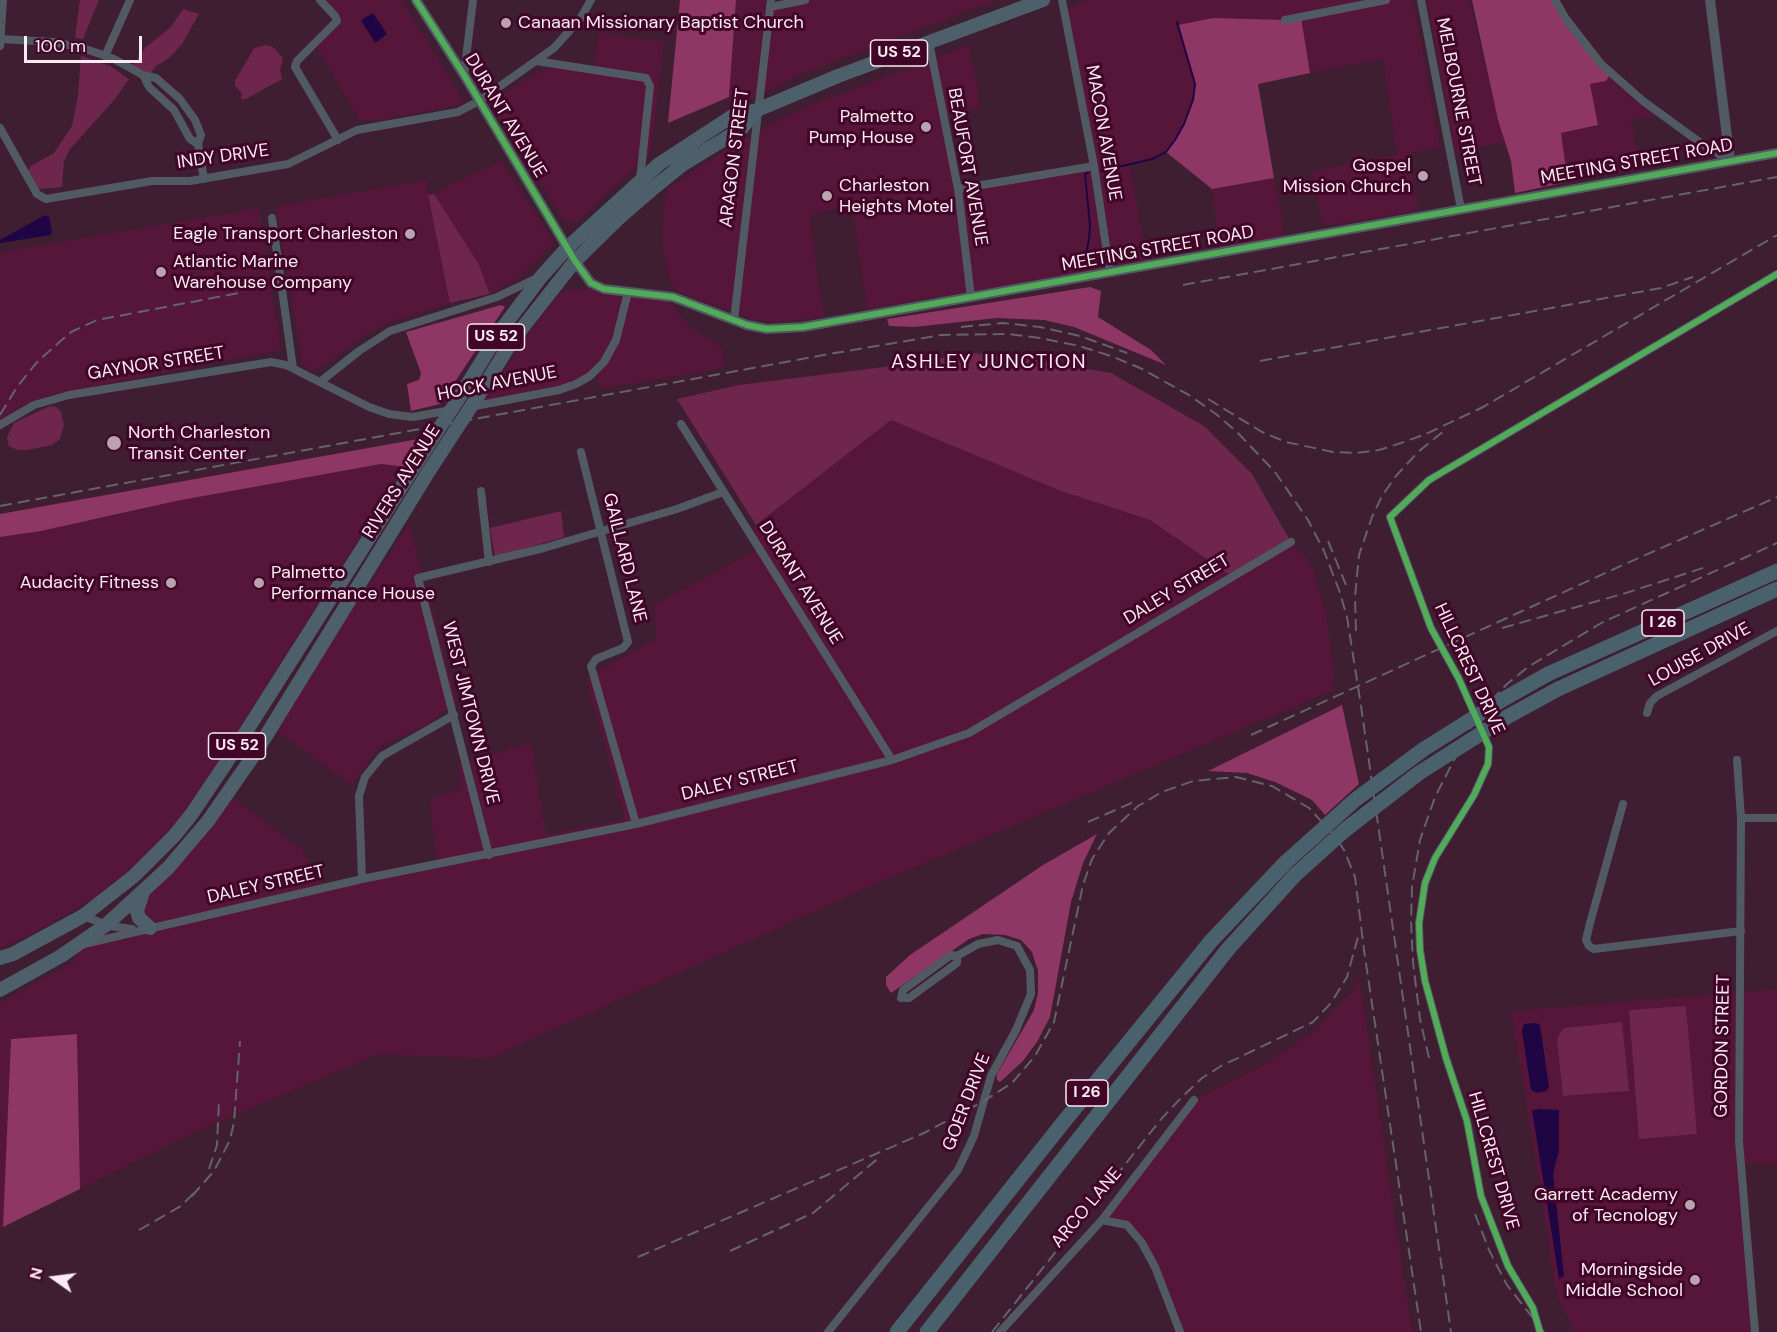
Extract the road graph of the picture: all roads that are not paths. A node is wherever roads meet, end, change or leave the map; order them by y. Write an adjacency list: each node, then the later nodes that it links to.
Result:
1 (3, 0): 16 (street)
2 (130, 0): 19 (street)
3 (320, 0): 25 (street)
4 (416, 0): 21 (street, DURANT AVENUE)
5 (473, 0): 21 (street)
6 (591, 0): 20 (street, INDY DRIVE)
7 (805, 0): 14 (street)
8 (1043, 0): 17 (main road, RIVERS AVENUE / US 52)
9 (1062, 0): 28 (street, MACON AVENUE)
10 (1386, 0): 15 (street)
11 (1422, 0): 32 (street, MELBOURNE STREET)
12 (1555, 0): 27 (street)
13 (1710, 0): 27 (street)
14 (770, 3): 23 (street, ARAGON STREET)
15 (1285, 20)
16 (0, 39): 18 (street); 19 (street)
17 (929, 42): 23 (main road, RIVERS AVENUE / US 52); 31 (street, BEAUFORT AVENUE)
18 (0, 46)
19 (105, 56): 29 (street)
20 (536, 61): 22 (street, INDY DRIVE); 30 (street)
21 (464, 75): 22 (street, DURANT AVENUE)
22 (479, 100): 25 (street, INDY DRIVE); 34 (street, DURANT AVENUE)
23 (757, 110): 30 (main road, RIVERS AVENUE / US 52); 35 (main road, RIVERS AVENUE / US 52); 41 (street, ARAGON STREET)
24 (0, 128): 29 (street, INDY DRIVE)
25 (338, 140): 29 (street, INDY DRIVE)
26 (1777, 153): 27 (street, MEETING STREET ROAD)
27 (1730, 161): 32 (street, MEETING STREET ROAD)
28 (1094, 166): 31 (street); 36 (street, MACON AVENUE)
29 (204, 179)
30 (640, 181): 34 (main road, RIVERS AVENUE / US 52)
31 (958, 189): 40 (street, BEAUFORT AVENUE)
32 (1461, 209): 36 (street, MEETING STREET ROAD)
33 (272, 218): 42 (street)
34 (567, 248): 35 (street, MEETING STREET ROAD); 38 (main road, RIVERS AVENUE / US 52)
35 (575, 261): 39 (street, MEETING STREET ROAD); 65 (main road, RIVERS AVENUE / US 52, bridge)
36 (1110, 273): 40 (street, MEETING STREET ROAD)
37 (1777, 274): 81 (street, HILLCREST DRIVE)
38 (540, 277): 43 (street); 66 (main road, RIVERS AVENUE / US 52, bridge)
39 (628, 292): 41 (street, MEETING STREET ROAD); 43 (street, HOCK AVENUE)
40 (971, 297): 41 (street, MEETING STREET ROAD)
41 (734, 320)
42 (293, 368): 43 (street, GAYNOR STREET); 45 (street, GAYNOR STREET)
43 (320, 382)
44 (681, 424): 48 (street, DURANT AVENUE)
45 (0, 425)
46 (581, 452): 49 (street, GAILLARD LANE)
47 (481, 490): 51 (street)
48 (723, 492): 49 (street); 57 (street, DURANT AVENUE)
49 (599, 530): 51 (street); 62 (street, GAILLARD LANE)
50 (1291, 542): 57 (street, DALEY STREET)
51 (489, 562): 56 (street, WEST JIMTOWN DRIVE)
52 (1777, 571): 77 (highway, I 26, bridge)
53 (1777, 589): 78 (highway, I 26, bridge)
54 (1777, 631): 55 (street, LOUISE DRIVE)
55 (1647, 713)
56 (454, 714): 63 (street, WEST JIMTOWN DRIVE); 64 (street)
57 (892, 760): 62 (street, DALEY STREET)
58 (1737, 760): 60 (street, GORDON STREET)
59 (1623, 804): 69 (street)
60 (1741, 818): 61 (street); 69 (street, GORDON STREET)
61 (1777, 818)
62 (636, 824): 63 (street, DALEY STREET)
63 (489, 855): 64 (street, DALEY STREET)
64 (362, 879): 68 (street, DALEY STREET)
65 (142, 892): 67 (main road, RIVERS AVENUE / US 52); 68 (main road)
66 (83, 916): 67 (street, DALEY STREET); 72 (main road, RIVERS AVENUE / US 52)
67 (106, 925): 68 (street, DALEY STREET); 70 (main road, RIVERS AVENUE / US 52)
68 (150, 928): 70 (street, DALEY STREET)
69 (1741, 930): 82 (street, GORDON STREET)
70 (75, 946): 73 (main road, RIVERS AVENUE / US 52)
71 (957, 956): 71 (street, GOER DRIVE); 76 (street, GOER DRIVE)
72 (0, 958)
73 (0, 990)
74 (1194, 1100): 75 (street, ARCO LANE)
75 (1102, 1220): 79 (street, ARCO LANE); 80 (street)
76 (828, 1332)
77 (897, 1332)
78 (927, 1332)
79 (1000, 1332)
80 (1180, 1332)
81 (1540, 1332)
82 (1755, 1332)

